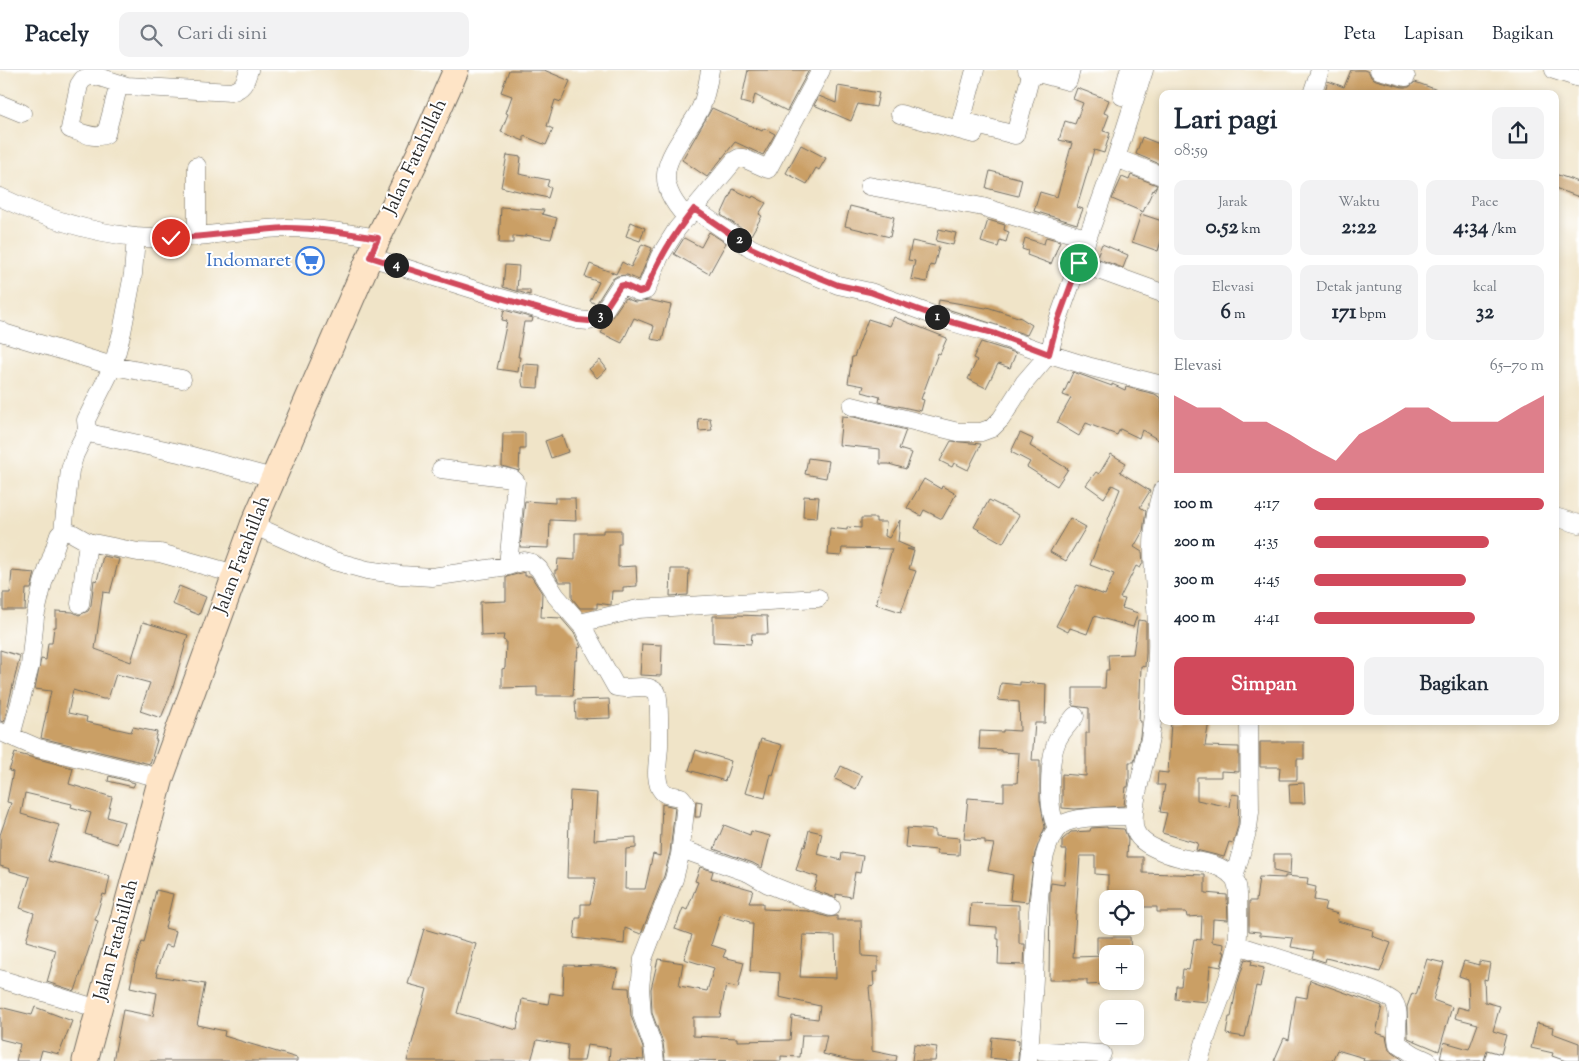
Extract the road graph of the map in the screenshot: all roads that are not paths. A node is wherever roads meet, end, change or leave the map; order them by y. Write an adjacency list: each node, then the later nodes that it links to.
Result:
1 (249, 70): 15 (street)
2 (456, 70): 31 (street, Jalan Fatahillah)
3 (710, 70): 27 (street)
4 (821, 70): 27 (street)
5 (976, 70): 21 (street)
6 (1071, 70): 12 (street)
7 (1129, 70): 17 (street)
8 (1144, 70): 22 (street)
9 (1320, 70): 16 (street)
10 (1379, 70): 13 (street)
11 (1554, 70): 14 (street)
12 (1030, 71): 21 (street)
13 (1406, 77)
14 (1579, 78)
15 (119, 84)
16 (1313, 90)
17 (1122, 96)
18 (0, 104): 19 (street)
19 (22, 113)
20 (900, 114): 21 (street)
21 (966, 125)
22 (1116, 158): 24 (street); 30 (street)
23 (198, 166): 29 (street)
24 (1159, 175)
25 (869, 186): 30 (street)
26 (0, 197): 28 (street)
27 (691, 213): 31 (street); 35 (street)
28 (136, 237): 29 (street); 36 (street)
29 (198, 237): 31 (street)
30 (1086, 238): 32 (street)
31 (374, 248): 42 (street, Jalan Fatahillah)
32 (1079, 263): 33 (street); 35 (street)
33 (1159, 292)
34 (0, 330): 36 (street)
35 (1049, 354): 38 (street); 39 (street)
36 (113, 366): 37 (street); 40 (street)
37 (182, 379)
38 (1159, 384)
39 (852, 406)
40 (87, 430): 42 (street); 47 (street)
41 (441, 470): 49 (street)
42 (273, 478): 46 (street, Jalan Fatahillah)
43 (1159, 502): 58 (street)
44 (1559, 518): 45 (street)
45 (1579, 524)
46 (253, 525): 49 (street); 50 (street, Jalan Fatahillah)
47 (63, 531): 48 (street); 56 (street)
48 (88, 542): 50 (street); 52 (street)
49 (508, 566): 53 (street)
50 (235, 574): 57 (street, Jalan Fatahillah)
51 (818, 598): 53 (street)
52 (80, 604)
53 (580, 623): 60 (street)
54 (1075, 716): 59 (street)
55 (1249, 725): 61 (street)
56 (5, 734): 57 (street)
57 (161, 778): 65 (street, Jalan Fatahillah)
58 (1133, 816): 59 (street); 61 (street)
59 (1058, 828): 67 (street)
60 (681, 849): 62 (street); 69 (street)
61 (1234, 878): 63 (street)
62 (831, 907)
63 (1237, 945): 70 (street); 71 (street)
64 (0, 979): 65 (street)
65 (99, 1009): 68 (street, Jalan Fatahillah)
66 (1102, 1054): 67 (street)
67 (1029, 1055)
68 (85, 1061)
69 (655, 1061)
70 (1199, 1061)
71 (1428, 1061)

